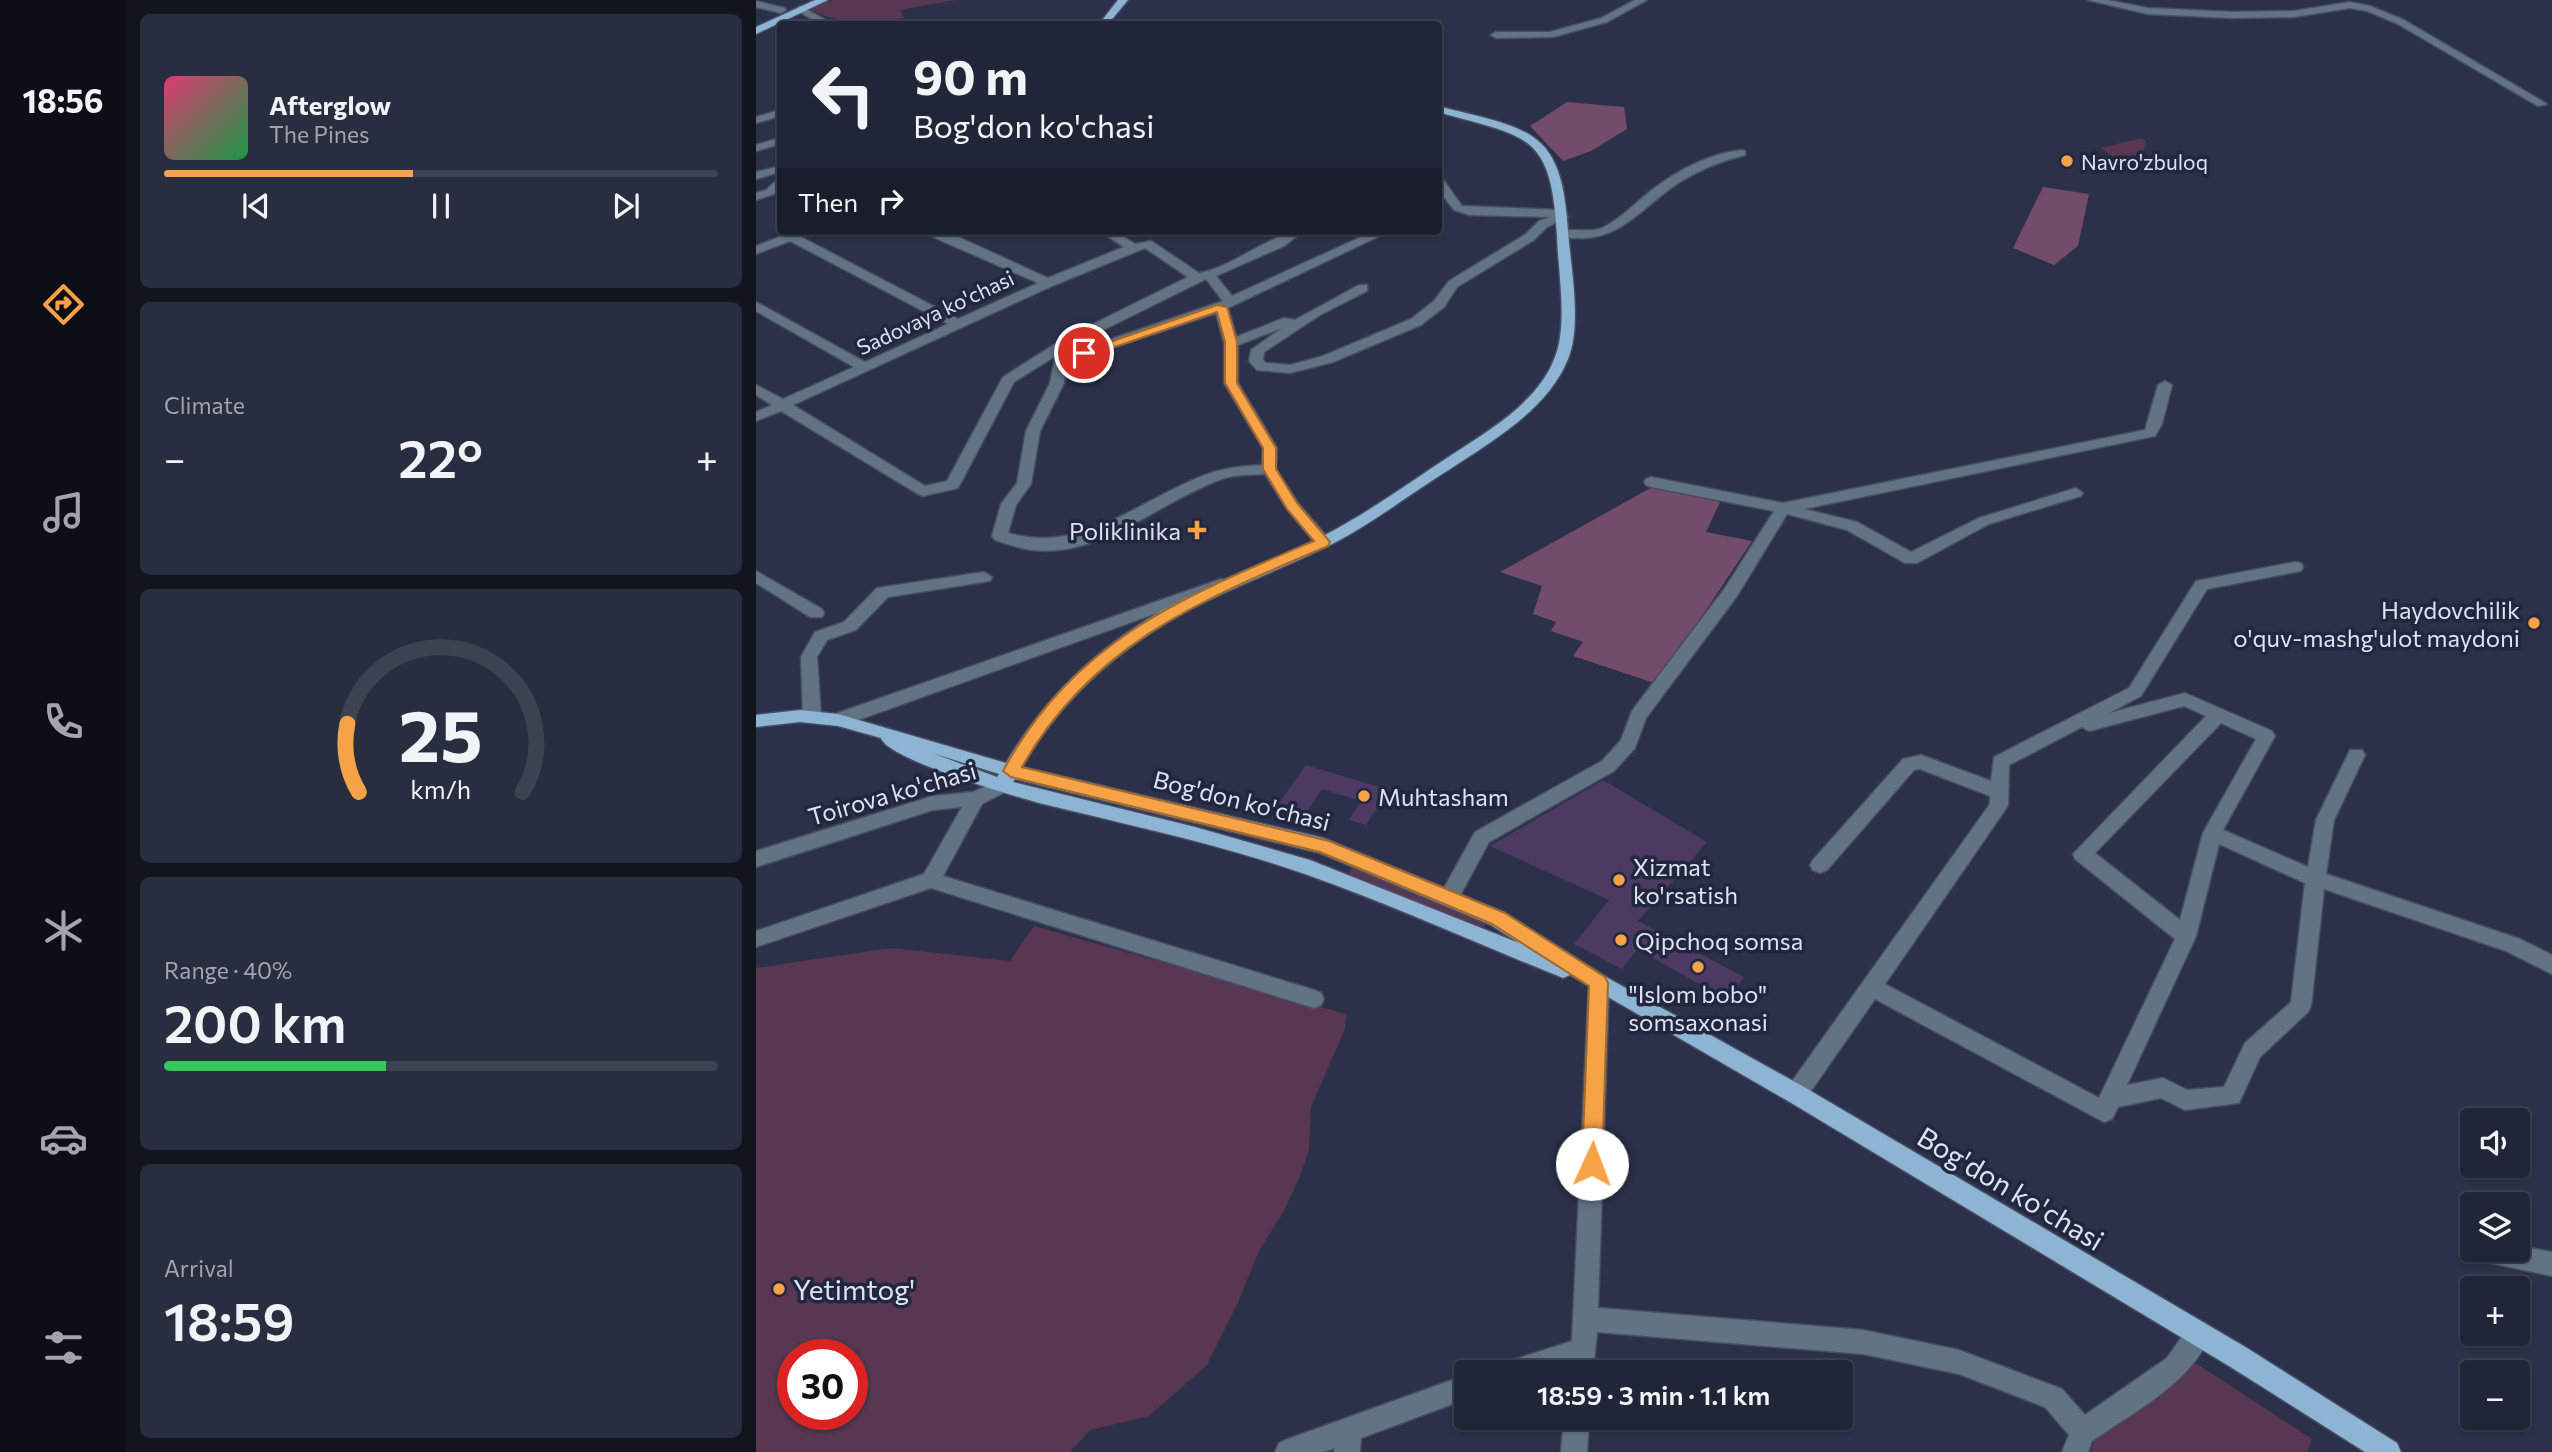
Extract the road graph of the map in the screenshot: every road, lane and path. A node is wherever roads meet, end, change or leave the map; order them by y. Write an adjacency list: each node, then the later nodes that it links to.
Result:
1 (823, 0): 6 (main road)
2 (1122, 0): 9 (main road)
3 (1642, 0): 12 (street)
4 (2093, 0): 13 (street)
5 (756, 4): 7 (street)
6 (803, 4): 7 (main road); 8 (street); 11 (main road)
7 (781, 10): 10 (main road)
8 (823, 21)
9 (1105, 21)
10 (756, 23)
11 (756, 30)
12 (1496, 35)
13 (2542, 104)
14 (1442, 110): 27 (main road)
15 (777, 114): 16 (street)
16 (756, 120)
17 (777, 142): 18 (street)
18 (756, 148)
19 (1741, 153): 28 (street)
20 (777, 170): 21 (street)
21 (756, 176)
22 (777, 183): 24 (street)
23 (1442, 185): 25 (street)
24 (756, 197)
25 (1453, 199): 26 (street); 27 (street)
26 (1442, 203)
27 (1562, 216): 28 (main road); 43 (street)
28 (1563, 234): 56 (main road)
29 (796, 235): 34 (street)
30 (939, 235): 38 (street)
31 (1112, 235): 35 (street)
32 (1291, 235): 37 (street)
33 (1375, 235): 40 (street)
34 (791, 237): 36 (street); 44 (street)
35 (1133, 248): 37 (street); 38 (street, Sadovaya ko'chasi)
36 (756, 250)
37 (1203, 276): 40 (street); 42 (street)
38 (1048, 283): 44 (street, Sadovaya ko'chasi)
39 (1363, 288): 43 (street)
40 (1226, 305): 45 (street); 46 (street)
41 (756, 306): 47 (street)
42 (1135, 307): 46 (street); 50 (street)
43 (1315, 312): 45 (street)
44 (957, 324): 47 (street, Sadovaya ko'chasi)
45 (1231, 342): 52 (street)
46 (1060, 361): 52 (street)
47 (864, 368): 50 (street, Sadovaya ko'chasi)
48 (2165, 386): 55 (street)
49 (756, 389): 50 (street)
50 (783, 405): 51 (street, Sadovaya ko'chasi)
51 (756, 417)
52 (1269, 469): 56 (street)
53 (1651, 482): 55 (street)
54 (2076, 493): 55 (street)
55 (1783, 508): 78 (street)
56 (1323, 542): 60 (main road)
57 (2295, 567): 66 (street)
58 (756, 576): 61 (street)
59 (984, 576): 63 (street)
60 (1234, 579): 65 (street); 68 (main road)
61 (816, 613)
62 (2219, 714): 66 (street); 71 (street); 79 (street)
63 (812, 716): 64 (main road); 65 (main road)
64 (756, 720)
65 (838, 720): 68 (main road)
66 (2054, 734): 69 (street)
67 (2356, 755): 76 (street)
68 (1006, 778): 70 (street, Toirova ko'chasi); 72 (main road, Bog'don ko'chasi); 75 (main road, Bog'don ko'chasi)
69 (2000, 792): 74 (street); 83 (street)
70 (976, 799): 73 (street, Toirova ko'chasi); 77 (street)
71 (2212, 833): 76 (street); 79 (street)
72 (1323, 846): 75 (main road); 78 (main road, Bog'don ko'chasi)
73 (756, 859)
74 (1820, 865)
75 (1310, 868): 82 (main road, Bog'don ko'chasi)
76 (2316, 879): 81 (street); 86 (street)
77 (931, 880): 80 (street); 84 (street)
78 (1449, 897): 82 (main road, Bog'don ko'chasi)
79 (2186, 936): 86 (street)
80 (756, 939)
81 (2552, 965)
82 (1599, 983): 85 (main road, Bog'don ko'chasi); 89 (street)
83 (1872, 987): 85 (street); 86 (street)
84 (1314, 999)
85 (1796, 1094): 90 (main road, Bog'don ko'chasi)
86 (2110, 1098)
87 (2530, 1260): 88 (street)
88 (2552, 1264)
89 (1586, 1319): 91 (street); 95 (street)
90 (2199, 1334): 95 (street); 98 (main road, Bog'don ko'chasi)
91 (1582, 1360)
92 (1454, 1392): 94 (street)
93 (1576, 1430): 97 (street)
94 (1349, 1440): 96 (street)
95 (2079, 1442)
96 (1288, 1452)
97 (1574, 1452)
98 (2388, 1452)

